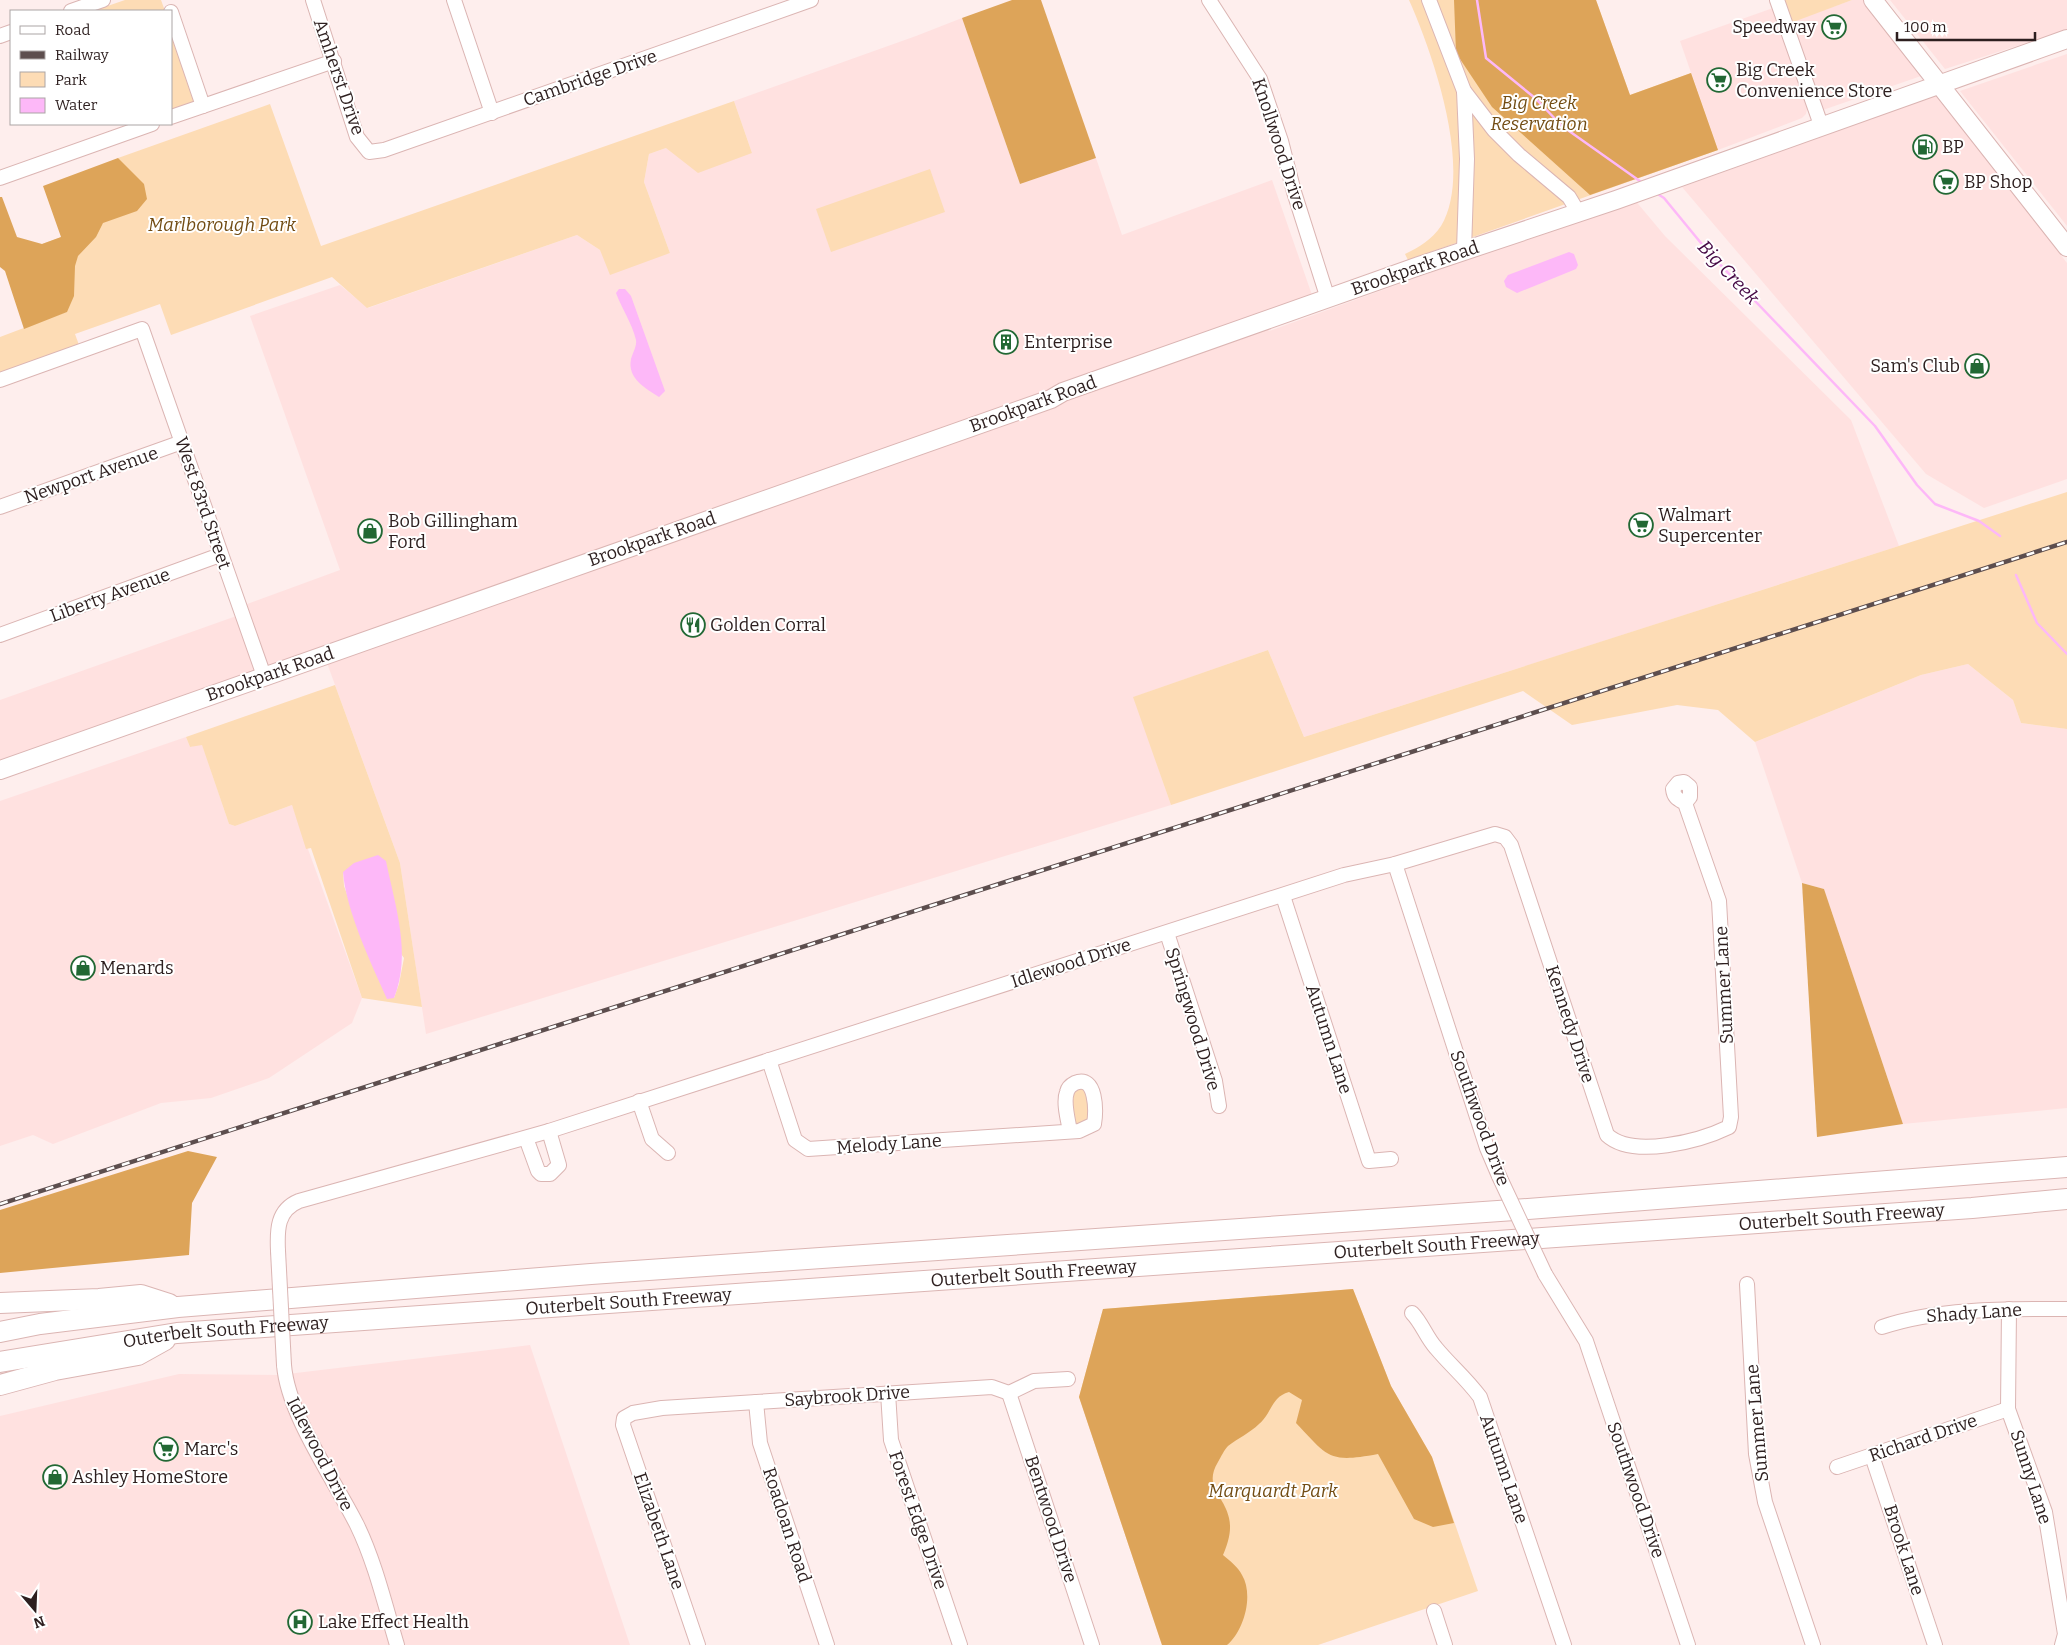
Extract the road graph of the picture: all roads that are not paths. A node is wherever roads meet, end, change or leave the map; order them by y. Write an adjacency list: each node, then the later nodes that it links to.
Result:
1 (103, 0): 9 (street)
2 (313, 0): 12 (street, Amherst Drive)
3 (454, 0): 16 (street)
4 (811, 0): 16 (street, Cambridge Drive)
5 (1209, 0): 25 (street, Knollwood Drive)
6 (1429, 0): 14 (street)
7 (1777, 0): 19 (street)
8 (1873, 0): 13 (main road)
9 (74, 10)
10 (172, 15): 15 (street)
11 (2067, 39): 13 (main road, Brookpark Road)
12 (334, 61): 15 (street); 20 (street, Amherst Drive)
13 (1938, 84): 19 (main road, Brookpark Road); 23 (main road)
14 (1464, 91): 22 (street); 24 (street)
15 (202, 106): 17 (street)
16 (492, 113): 20 (street, Cambridge Drive)
17 (172, 117)
18 (149, 125): 21 (street)
19 (1822, 125): 22 (main road, Brookpark Road)
20 (369, 152)
21 (0, 178)
22 (1578, 212): 24 (main road, Brookpark Road)
23 (2067, 247)
24 (1464, 250): 25 (main road, Brookpark Road)
25 (1328, 299): 31 (main road, Brookpark Road)
26 (0, 380): 27 (street, West 83rd Street)
27 (182, 442): 28 (street, Newport Avenue); 29 (street, West 83rd Street)
28 (0, 507)
29 (220, 555): 30 (street, Liberty Avenue); 31 (street, West 83rd Street)
30 (0, 635)
31 (264, 676): 32 (main road, Brookpark Road)
32 (0, 770)
33 (1685, 803): 44 (street, Summer Lane)
34 (1504, 837): 35 (street, Idlewood Drive); 44 (street, Kennedy Drive)
35 (1395, 864): 36 (street, Idlewood Drive); 76 (street, Southwood Drive, bridge)
36 (1283, 896): 37 (street, Idlewood Drive); 46 (street, Autumn Lane)
37 (1167, 933): 38 (street, Idlewood Drive); 40 (street, Springwood Drive)
38 (769, 1060): 39 (street, Idlewood Drive); 42 (street, Melody Lane)
39 (639, 1101): 41 (street, Idlewood Drive); 45 (street)
40 (1219, 1106)
41 (549, 1131): 43 (street, Idlewood Drive); 43 (street)
42 (1070, 1131)
43 (526, 1138): 69 (street, Idlewood Drive, bridge)
44 (1686, 1143)
45 (668, 1153)
46 (1391, 1159)
47 (2067, 1167): 51 (highway, Outerbelt South Freeway)
48 (2067, 1198): 57 (highway, Outerbelt South Freeway)
49 (1747, 1284): 77 (street, Summer Lane)
50 (0, 1304): 51 (highway)
51 (178, 1307): 56 (highway, Outerbelt South Freeway)
52 (2009, 1309): 53 (street, Shady Lane); 55 (street, Shady Lane); 64 (street, Sunny Lane)
53 (2067, 1309)
54 (1412, 1313): 75 (street, Autumn Lane)
55 (1882, 1327)
56 (0, 1332)
57 (177, 1333): 58 (highway, Outerbelt South Freeway); 60 (highway)
58 (0, 1362)
59 (1068, 1379): 61 (street)
60 (0, 1386)
61 (1009, 1392): 62 (street, Saybrook Drive); 73 (street, Bentwood Drive)
62 (888, 1393): 63 (street, Saybrook Drive); 72 (street, Forest Edge Drive)
63 (756, 1402): 65 (street, Saybrook Drive); 71 (street, Roadoan Road)
64 (2008, 1409): 66 (street, Richard Drive); 79 (street, Sunny Lane)
65 (624, 1418): 70 (street, Elizabeth Lane)
66 (1872, 1456): 67 (street, Richard Drive); 78 (street, Brook Lane)
67 (1837, 1467)
68 (1434, 1611): 74 (street)
69 (397, 1645)
70 (698, 1645)
71 (827, 1645)
72 (960, 1645)
73 (1092, 1645)
74 (1445, 1645)
75 (1564, 1645)
76 (1688, 1645)
77 (1812, 1645)
78 (1935, 1645)
79 (2062, 1645)

